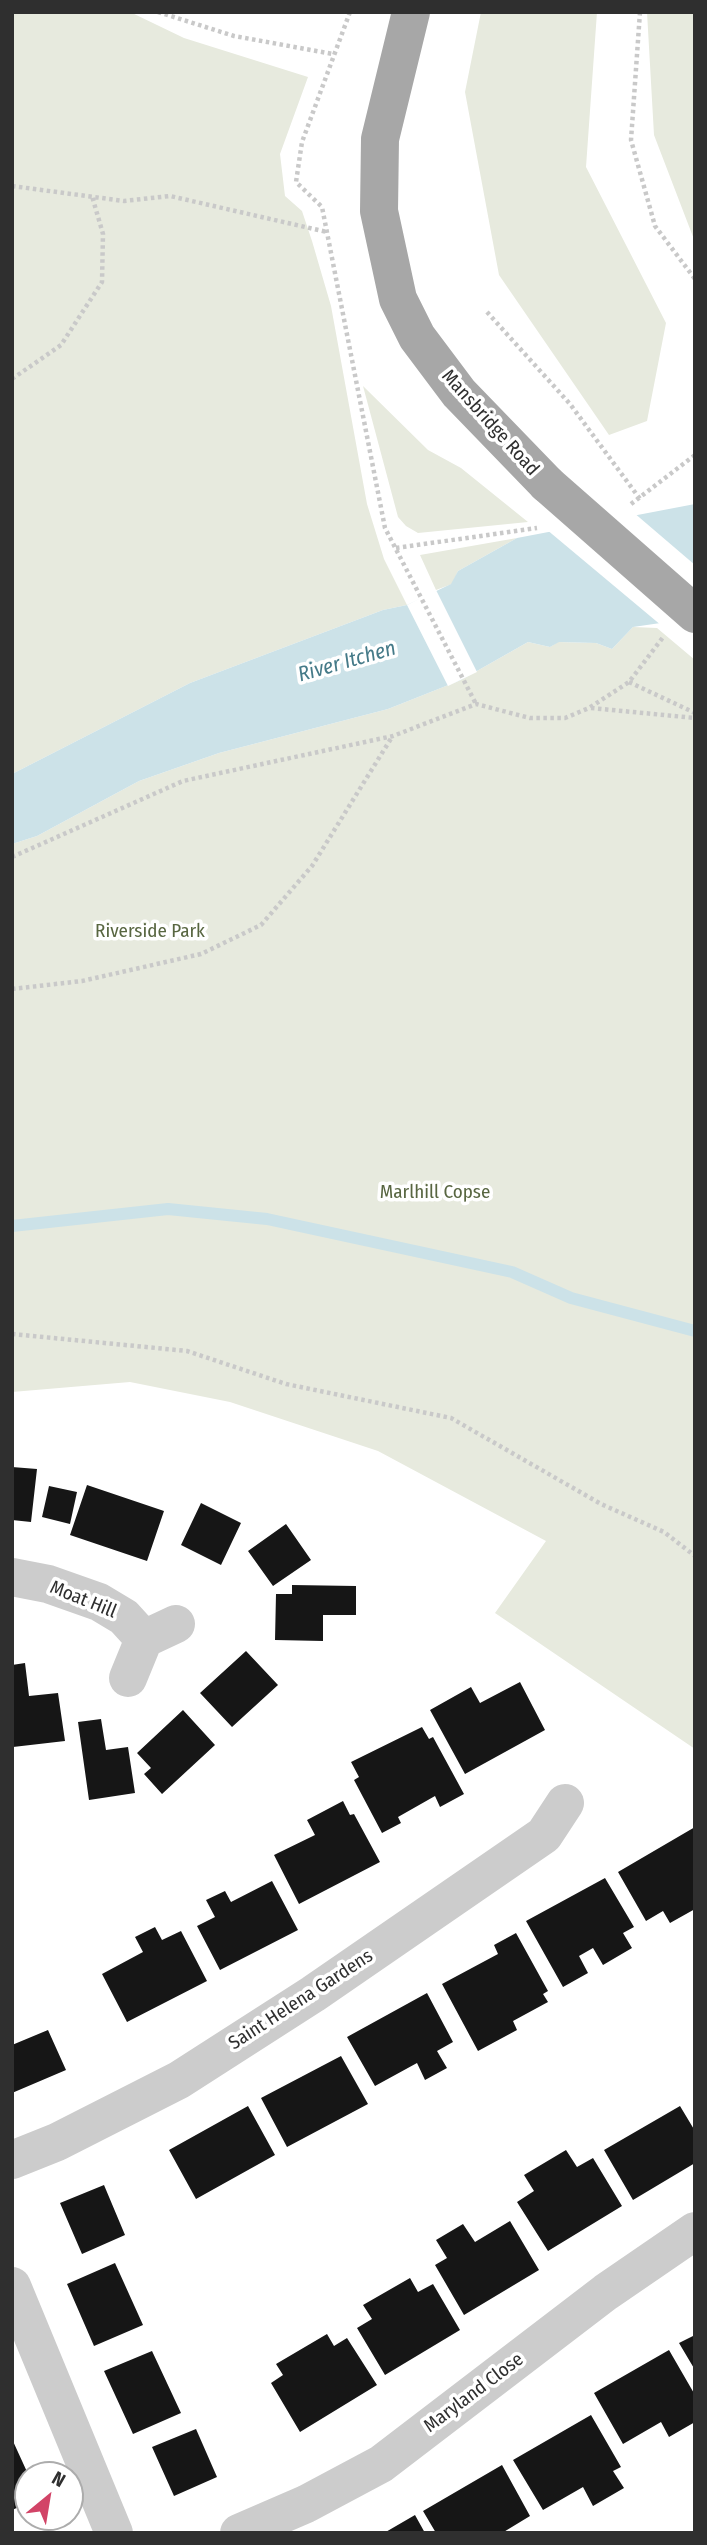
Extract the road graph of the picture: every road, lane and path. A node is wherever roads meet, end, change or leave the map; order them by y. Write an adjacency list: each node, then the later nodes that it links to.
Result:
1 (158, 12): 5 (path)
2 (350, 12): 5 (path)
3 (411, 12): 13 (main road, Mansbridge Road, bridge)
4 (640, 12): 9 (path)
5 (333, 54): 8 (path)
6 (12, 186): 7 (path)
7 (92, 196): 8 (path); 11 (path)
8 (327, 232): 15 (path)
9 (695, 279)
10 (487, 312): 12 (path)
11 (12, 379)
12 (640, 499)
13 (685, 623): 14 (path)
14 (629, 682): 16 (path); 17 (path)
15 (476, 704): 16 (path); 18 (path)
16 (589, 708): 17 (path)
17 (695, 715)
18 (393, 736): 19 (path); 20 (path)
19 (12, 857)
20 (12, 989)
21 (12, 1334): 22 (path)
22 (695, 1556)
23 (12, 1577): 24 (street, Moat Hill)
24 (128, 1678)
25 (565, 1803): 26 (street, Saint Helena Gardens)
26 (12, 2160)
27 (695, 2231): 30 (street, Maryland Close)
28 (12, 2286): 29 (street)
29 (114, 2533)
30 (239, 2533)

